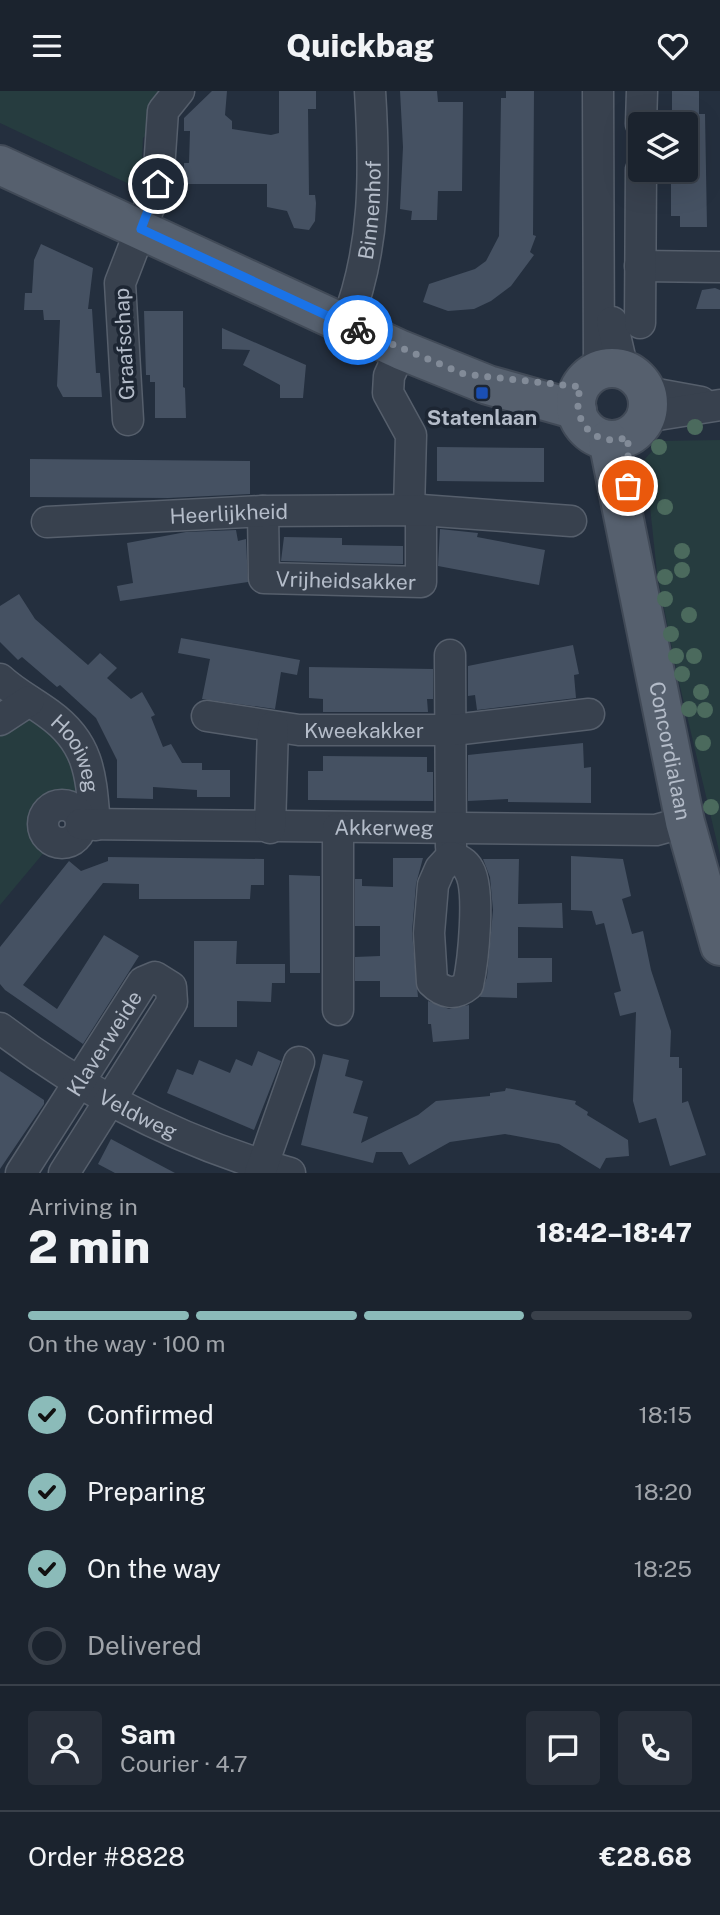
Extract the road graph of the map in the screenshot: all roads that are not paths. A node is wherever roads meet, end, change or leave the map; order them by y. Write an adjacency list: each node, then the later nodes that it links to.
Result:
1 (179, 91): 8 (street)
2 (370, 91): 12 (street, Binnenhof)
3 (598, 91): 14 (street, Concordialaan)
4 (642, 91): 5 (street)
5 (641, 112)
6 (0, 165): 8 (main road)
7 (641, 182): 9 (street)
8 (141, 229): 12 (main road); 16 (street, Graafschap)
9 (640, 267): 10 (street); 11 (street)
10 (720, 267)
11 (640, 323)
12 (346, 324): 13 (main road)
13 (401, 349): 14 (main road); 17 (street)
14 (613, 403): 15 (street); 29 (main road, Concordialaan)
15 (718, 405)
16 (128, 420)
17 (415, 510): 18 (street, Heerlijkheid); 18 (street, Vrijheidsakker); 19 (street, Heerlijkheid)
18 (263, 511): 20 (street, Heerlijkheid)
19 (571, 521)
20 (47, 522)
21 (450, 655): 28 (street, Kweekakker)
22 (0, 679): 23 (street, Hooiweg)
23 (29, 701): 26 (street, Hooiweg); 30 (street, Hooiweg)
24 (589, 715): 28 (street, Kweekakker)
25 (207, 716): 27 (street, Kweekakker)
26 (0, 720)
27 (273, 727): 28 (street, Kweekakker); 31 (street, Kweekakker)
28 (453, 730): 33 (street, Kweekakker)
29 (685, 822): 33 (street, Akkerweg); 34 (main road, Concordialaan)
30 (88, 825): 31 (street, Akkerweg)
31 (270, 828): 32 (street, Akkerweg)
32 (338, 828): 33 (street, Akkerweg); 35 (street)
33 (451, 843)
34 (720, 946)
35 (338, 1010)
36 (0, 1028): 38 (street, Veldweg)
37 (299, 1062): 40 (street)
38 (79, 1082): 39 (street, Veldweg); 39 (street, Klaverweide); 41 (street, Klaverweide)
39 (109, 1101): 40 (street, Veldweg); 42 (street, Klaverweide)
40 (271, 1171)
41 (21, 1173)
42 (64, 1173)

